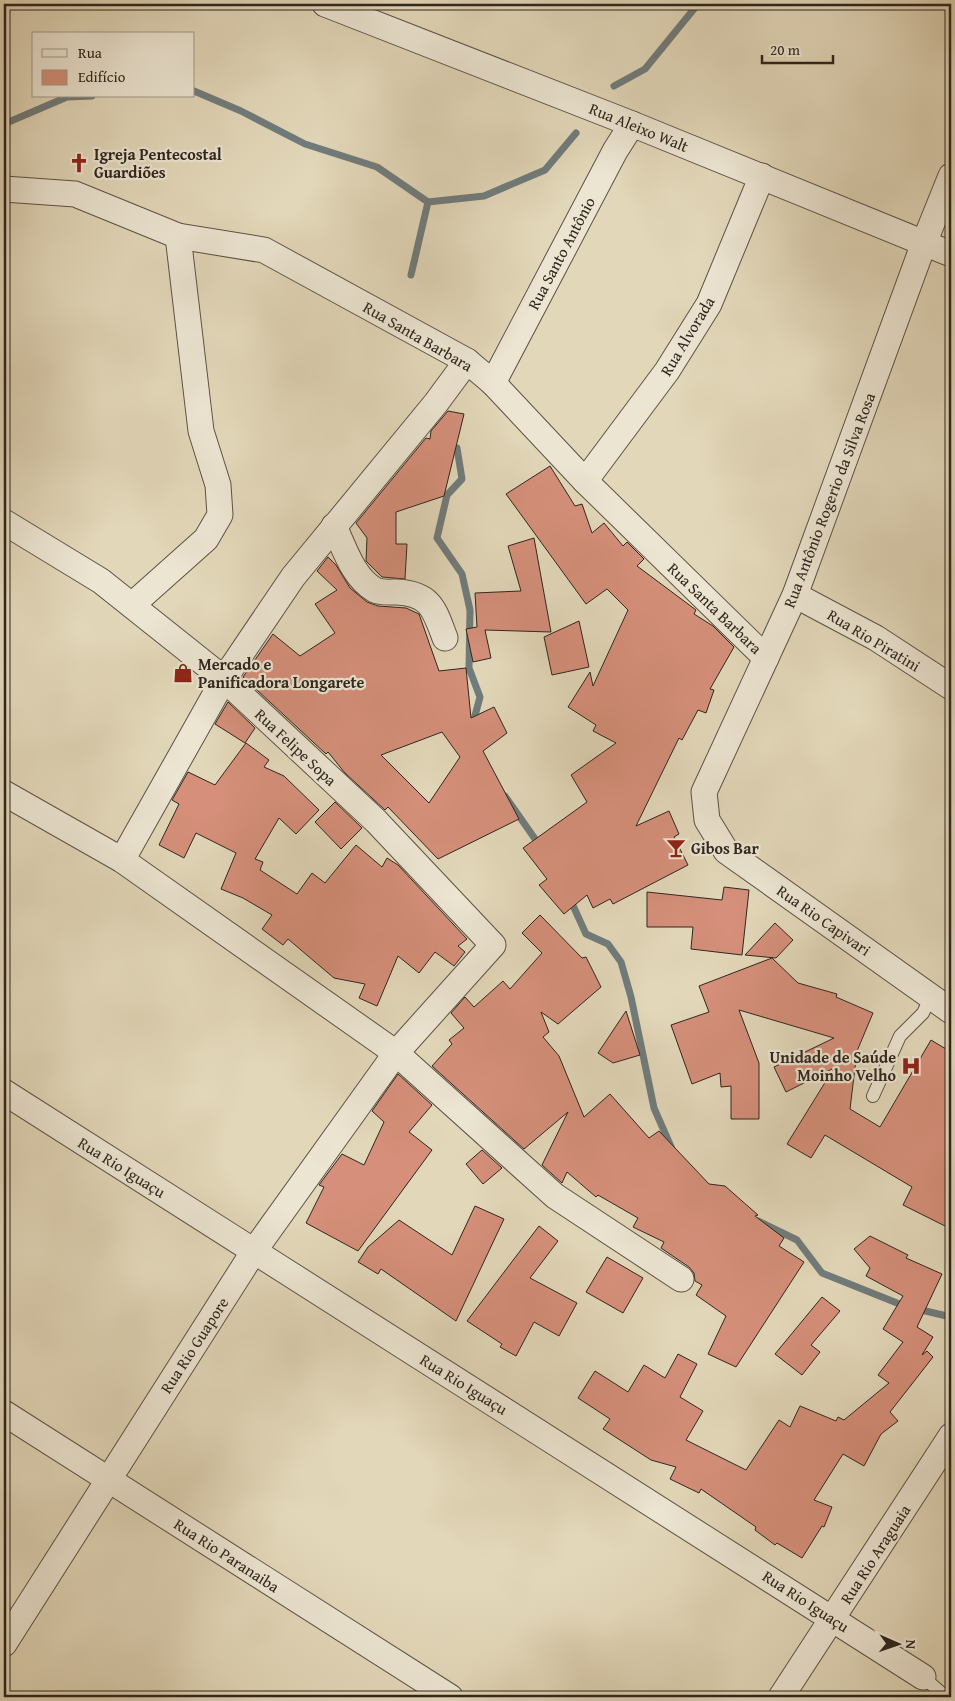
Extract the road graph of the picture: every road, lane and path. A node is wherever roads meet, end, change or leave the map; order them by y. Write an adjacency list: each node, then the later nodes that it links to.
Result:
1 (325, 4): 2 (street, Rua Aleixo Walt)
2 (632, 124): 3 (street, Rua Aleixo Walt); 10 (street, Rua Santo Antônio)
3 (762, 176): 7 (street, Rua Aleixo Walt); 11 (street, Rua Alvorada)
4 (951, 176): 7 (street, Rua Antônio Rogerio da Silva Rosa)
5 (4, 189): 6 (street, Rua Santa Barbara)
6 (178, 236): 9 (street, Rua Santa Barbara); 15 (street)
7 (924, 243): 8 (street, Rua Aleixo Walt); 14 (street, Rua Antônio Rogerio da Silva Rosa)
8 (951, 254)
9 (467, 361): 10 (street, Rua Santa Barbara); 13 (street)
10 (493, 383): 11 (street, Rua Santa Barbara)
11 (585, 481): 17 (street, Rua Santa Barbara)
12 (4, 522): 15 (street, Rua Felipe Sopa)
13 (334, 526): 16 (street); 18 (street)
14 (795, 595): 17 (street, Rua Antônio Rogerio da Silva Rosa); 19 (street, Rua Rio Piratini)
15 (132, 605): 18 (street, Rua Felipe Sopa)
16 (445, 638)
17 (766, 658): 21 (street, Rua Antônio Rogerio da Silva Rosa)
18 (224, 680): 22 (street); 23 (street, Rua Felipe Sopa)
19 (951, 687)
20 (4, 793): 22 (street)
21 (707, 820): 24 (street, Rua Rio Capivari)
22 (122, 860): 26 (street)
23 (493, 945): 26 (street, Rua Rio Guapore)
24 (931, 996): 25 (street, Rua Rio Capivari); 28 (lane)
25 (951, 1010)
26 (396, 1053): 29 (street, Rua Rio Guapore); 30 (street)
27 (4, 1092): 29 (street, Rua Rio Iguaçu)
28 (873, 1096)
29 (254, 1251): 33 (street, Rua Rio Guapore); 34 (street, Rua Rio Iguaçu)
30 (681, 1279)
31 (4, 1413): 33 (street, Rua Rio Paranaiba)
32 (951, 1436): 34 (street, Rua Rio Araguaia)
33 (109, 1480): 35 (street, Rua Rio Guapore); 37 (street, Rua Rio Paranaiba)
34 (833, 1618): 36 (street, Rua Rio Iguaçu); 38 (street, Rua Rio Araguaia)
35 (4, 1644)
36 (923, 1677): 39 (lane)
37 (450, 1697)
38 (781, 1697)
39 (946, 1697)

